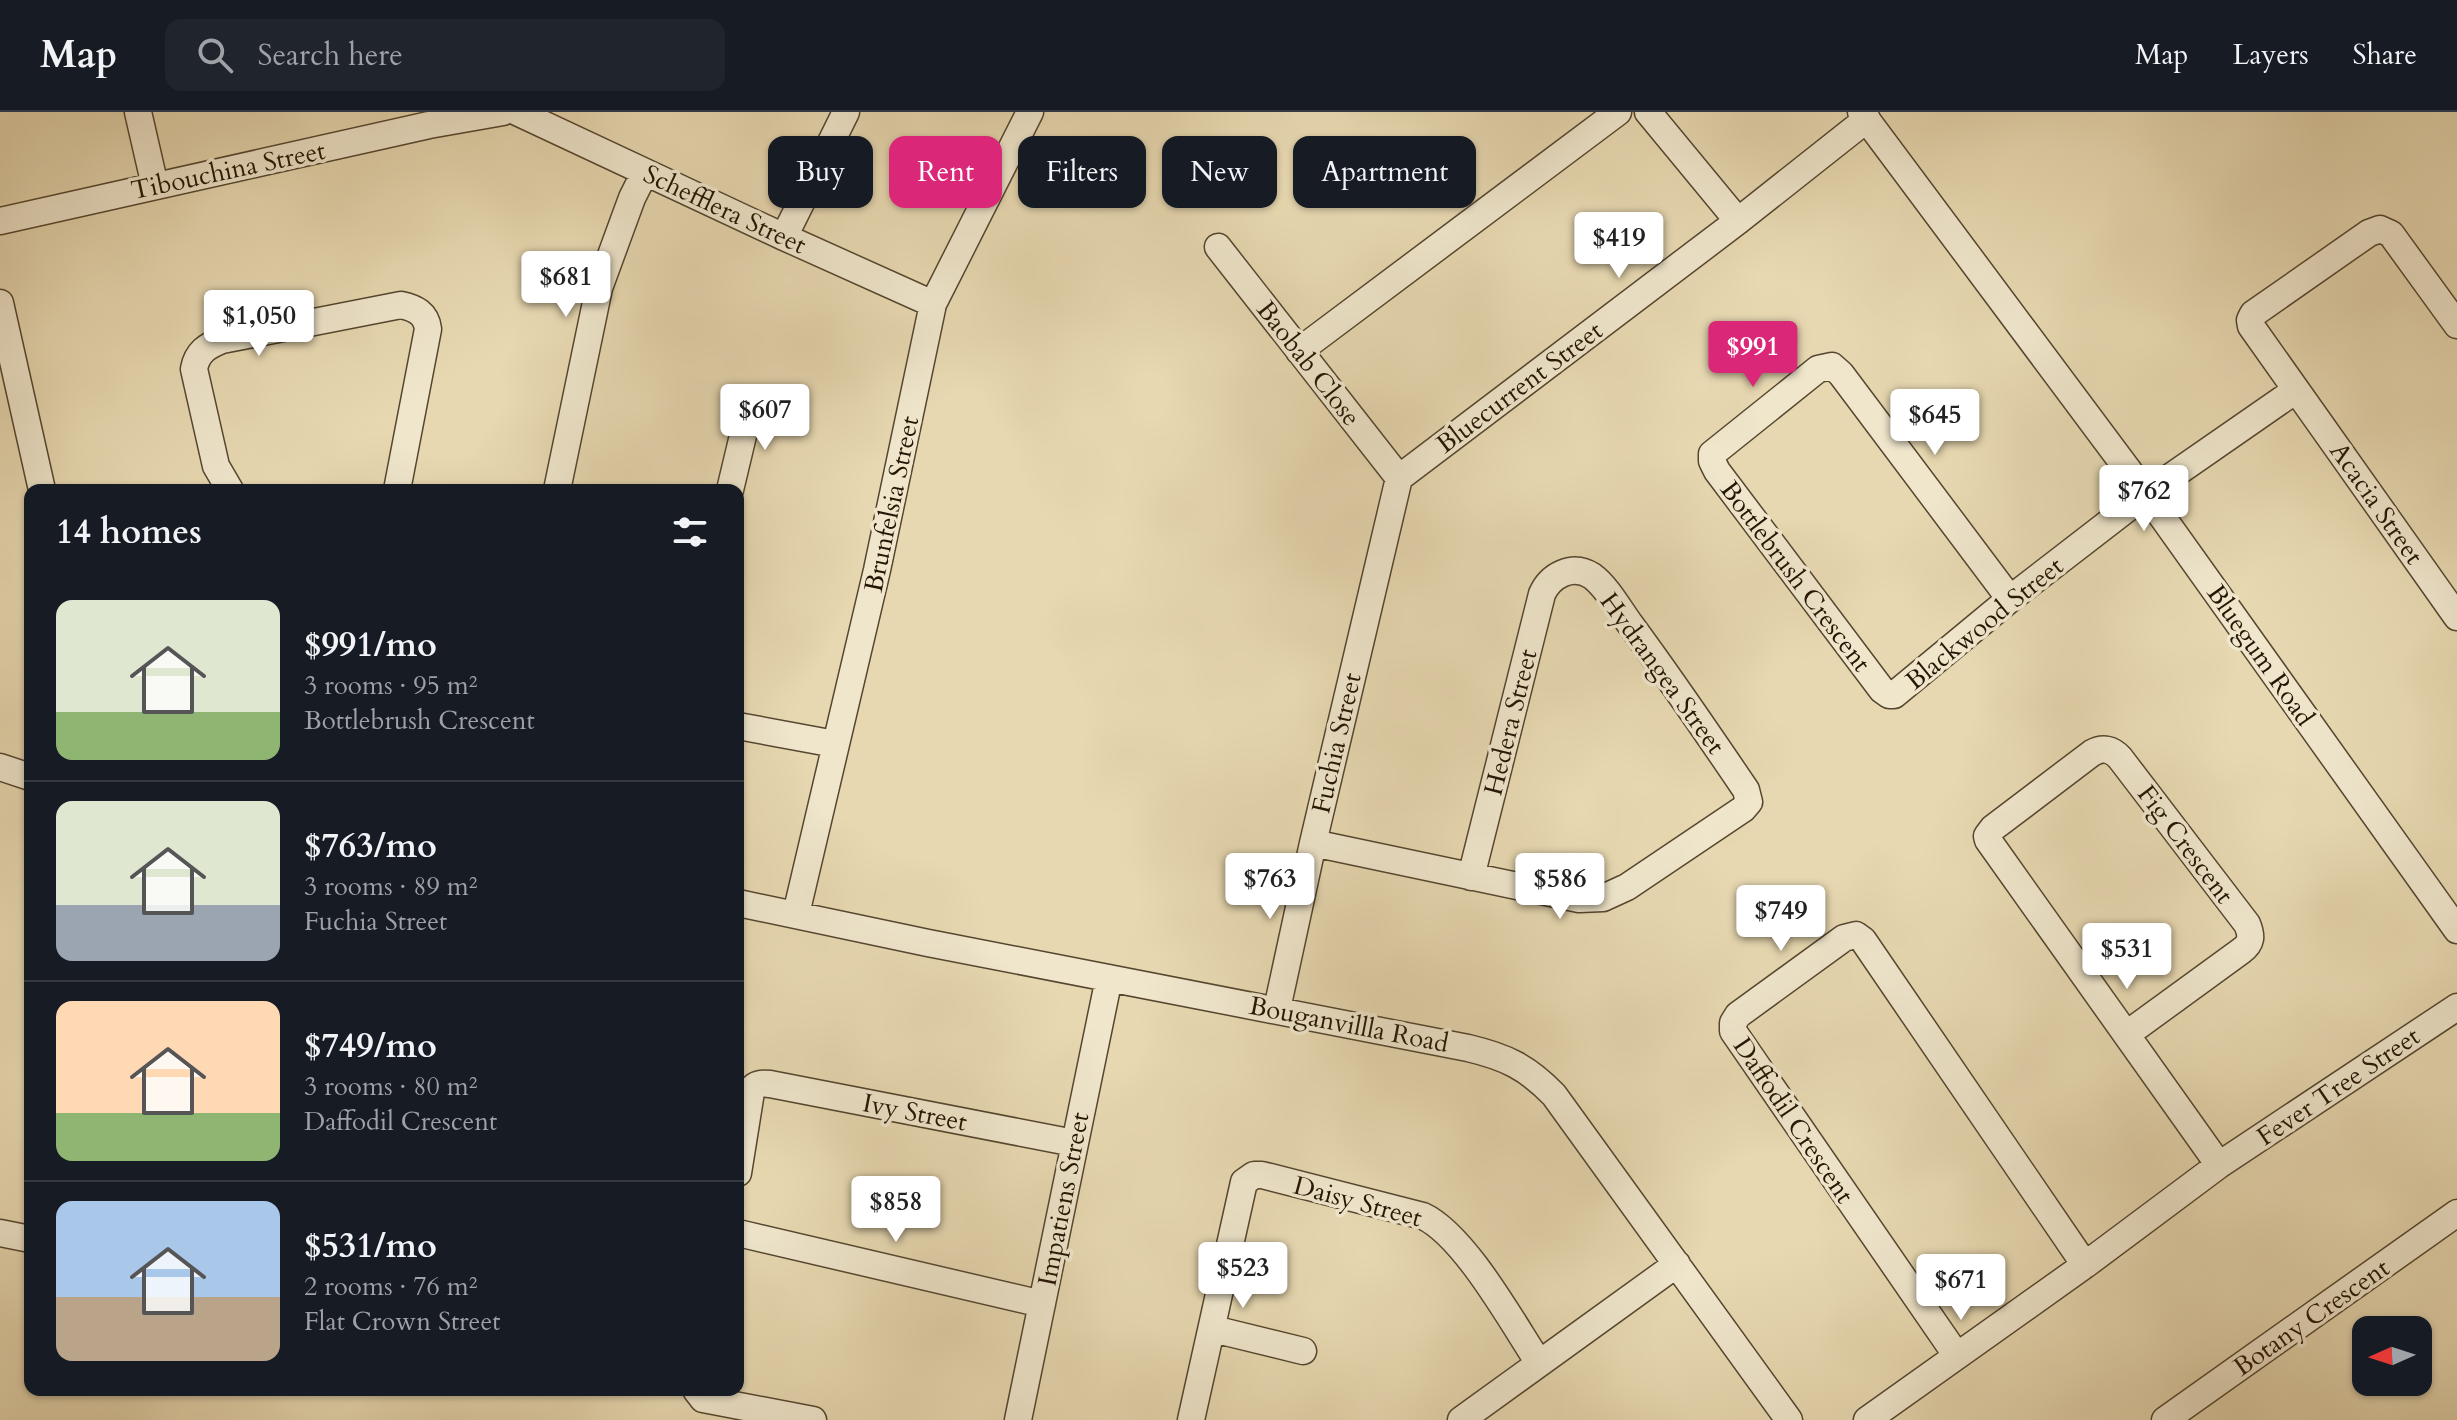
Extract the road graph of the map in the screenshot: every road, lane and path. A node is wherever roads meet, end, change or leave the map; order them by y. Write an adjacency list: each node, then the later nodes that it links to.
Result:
1 (138, 112): 11 (street)
2 (503, 112): 9 (street, Tibouchina Street)
3 (517, 112): 10 (street, Schefflera Street)
4 (846, 112): 14 (street)
5 (1030, 112): 17 (street, Brunfelsia Street)
6 (1618, 112): 19 (street)
7 (1648, 112): 13 (street)
8 (1864, 116): 13 (street, Bluecurrent Street); 28 (street, Bluegum Road)
9 (427, 119): 11 (street, Tibouchina Street)
10 (645, 172): 14 (street, Schefflera Street); 26 (street)
11 (155, 186): 12 (street, Tibouchina Street)
12 (0, 221)
13 (1738, 221): 22 (street, Bluecurrent Street)
14 (784, 237): 17 (street, Schefflera Street)
15 (1218, 247): 19 (street, Baobab Close)
16 (0, 303): 23 (street)
17 (933, 304): 34 (street, Brunfelsia Street)
18 (2457, 325): 20 (street, Acacia Street)
19 (1299, 351): 22 (street, Baobab Close)
20 (2296, 390): 28 (street); 31 (street, Acacia Street)
21 (751, 402): 27 (street)
22 (1399, 478): 37 (street, Fuchia Street)
23 (41, 484)
24 (226, 484): 25 (street)
25 (398, 484)
26 (558, 484)
27 (731, 484)
28 (2146, 494): 30 (street, Blackwood Street); 41 (street, Bluegum Road)
29 (1559, 574): 38 (street, Hedera Street); 38 (street, Hydrangea Street)
30 (2010, 599): 32 (street, Blackwood Street); 32 (street, Bottlebrush Crescent)
31 (2457, 617)
32 (1898, 694)
33 (744, 727): 34 (street)
34 (835, 744): 40 (street, Brunfelsia Street)
35 (0, 767): 36 (street)
36 (24, 775)
37 (1313, 843): 38 (street); 44 (street, Fuchia Street)
38 (1471, 877)
39 (744, 904): 40 (street, Bouganvillla Road)
40 (796, 914): 42 (street, Bouganvillla Road)
41 (2457, 930)
42 (1109, 978): 44 (street, Bouganvillla Road); 47 (street, Impatiens Street)
43 (2457, 1007): 48 (street, Fever Tree Street)
44 (1277, 1009): 53 (street, Bouganvillla Road)
45 (2127, 1034): 45 (street, Fig Crescent); 48 (street)
46 (744, 1136): 47 (street, Ivy Street)
47 (1074, 1143): 55 (street, Impatiens Street)
48 (2219, 1165): 54 (street, Fever Tree Street)
49 (2457, 1213): 67 (street, Botany Crescent)
50 (0, 1233): 52 (street)
51 (744, 1234): 55 (street)
52 (24, 1238)
53 (1677, 1264): 59 (street); 65 (street, Bouganvillla Road)
54 (2085, 1265): 58 (street, Fever Tree Street); 58 (street, Daffodil Crescent)
55 (1042, 1304): 62 (street, Impatiens Street)
56 (1213, 1329): 57 (street); 59 (street, Daisy Street); 63 (street)
57 (1303, 1351)
58 (1957, 1356): 66 (street, Fever Tree Street)
59 (1539, 1363): 64 (street)
60 (708, 1396): 61 (street)
61 (813, 1420)
62 (1018, 1420)
63 (1191, 1420)
64 (1461, 1420)
65 (1789, 1420)
66 (1867, 1420)
67 (2165, 1420)

